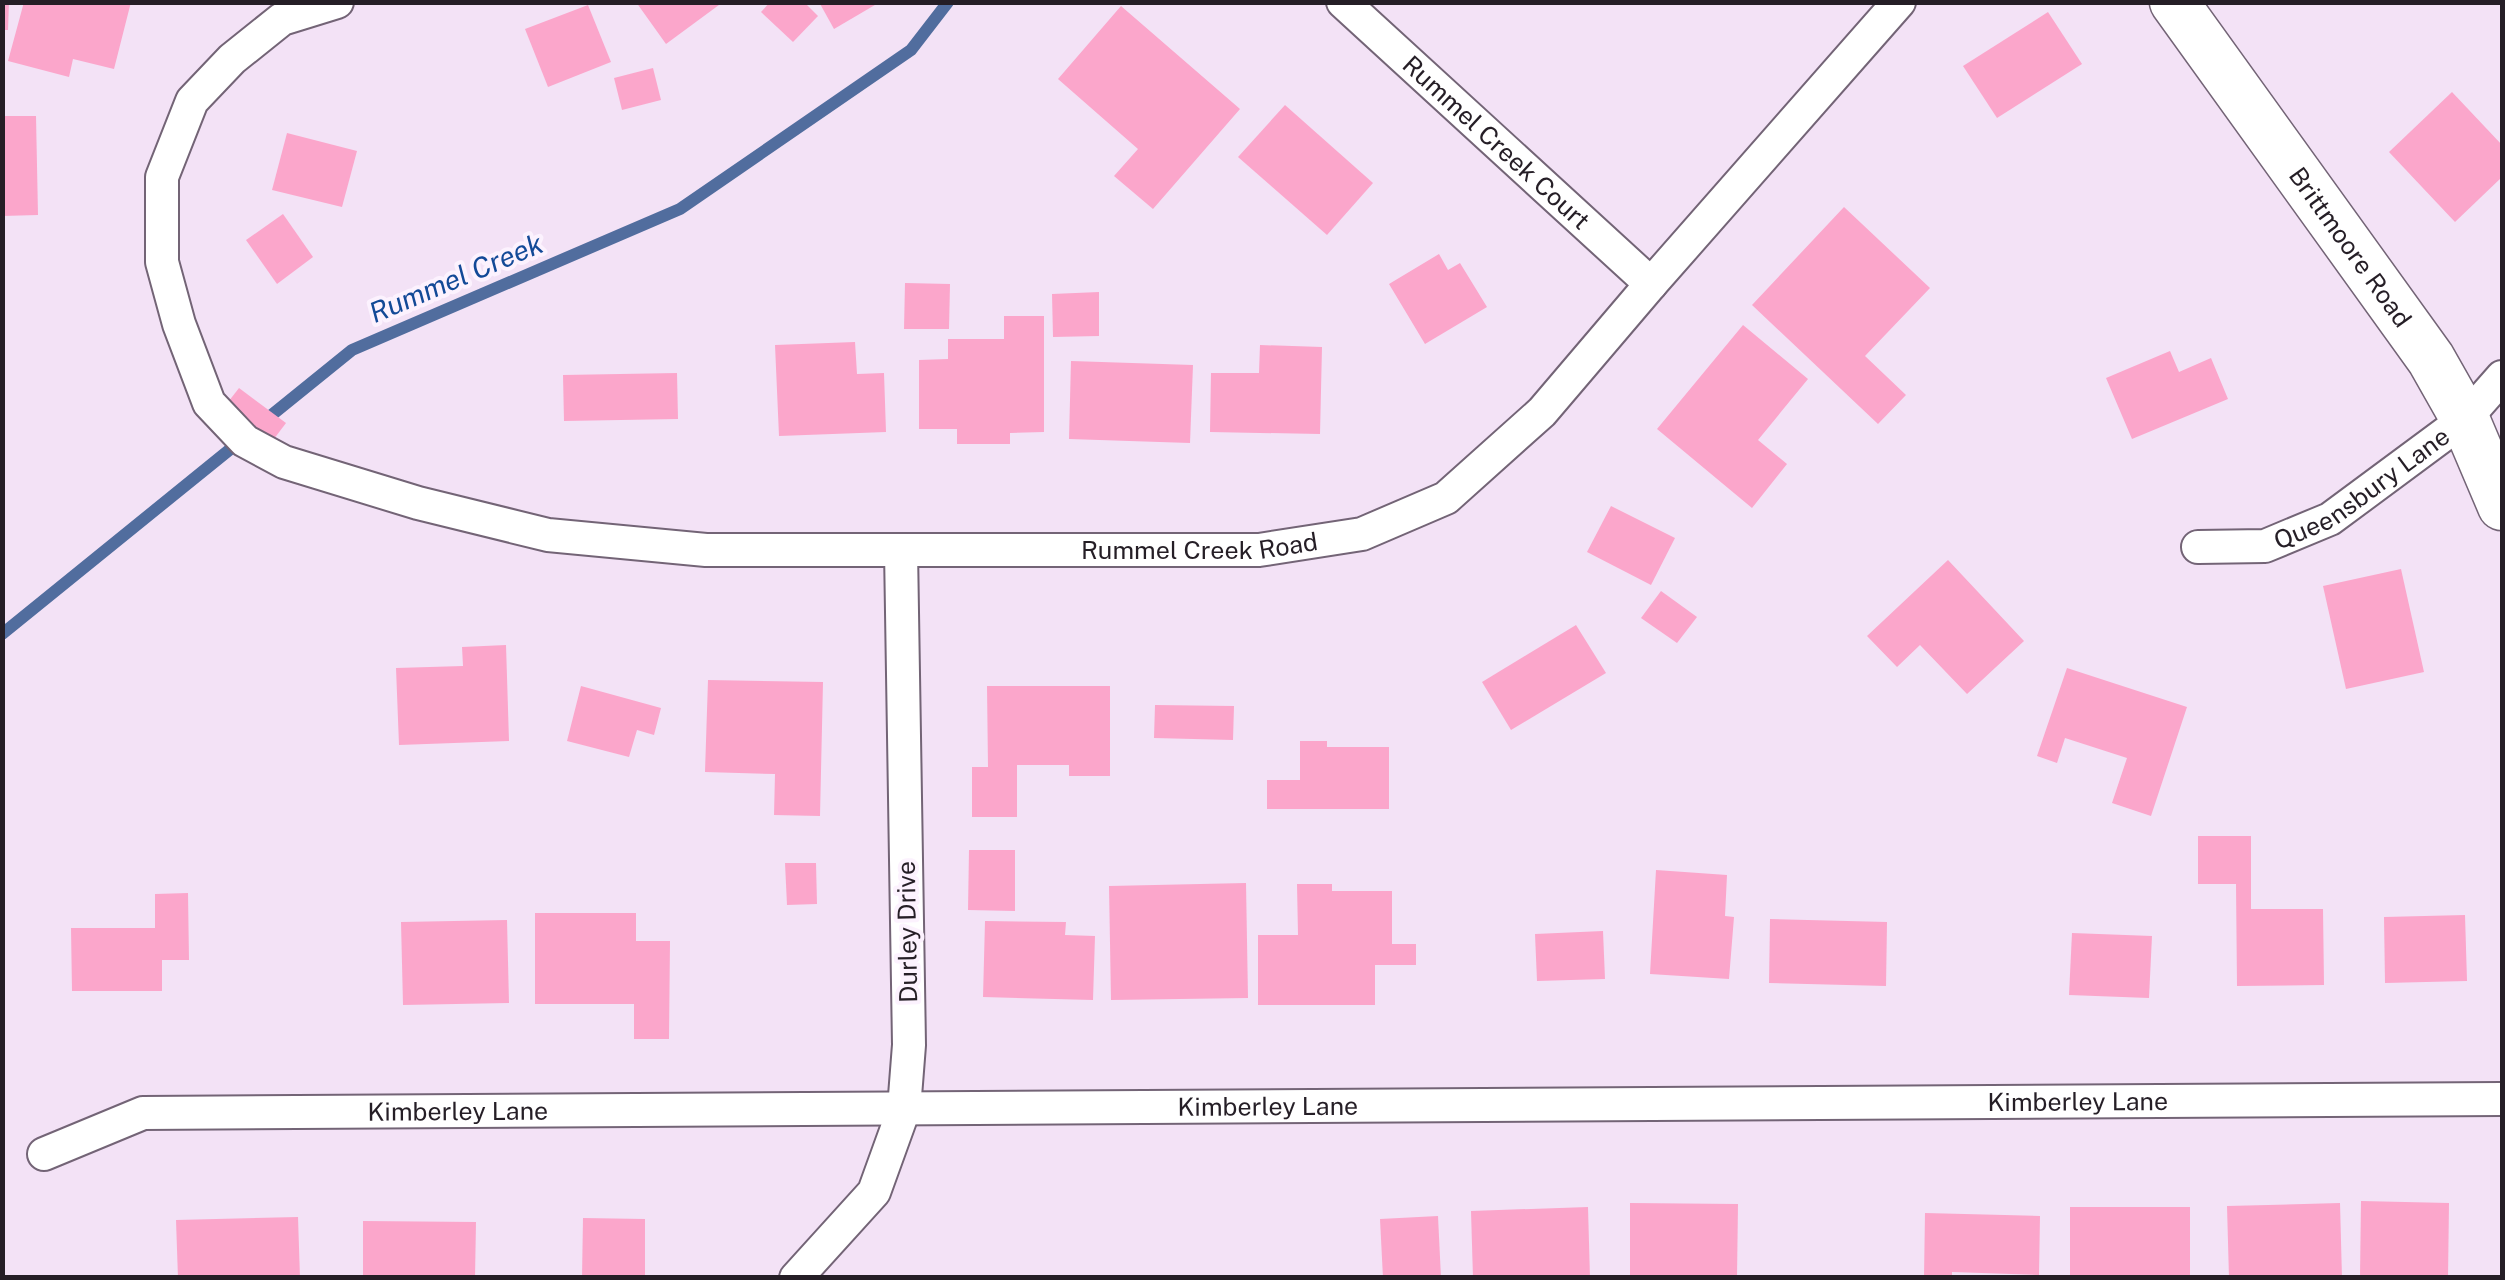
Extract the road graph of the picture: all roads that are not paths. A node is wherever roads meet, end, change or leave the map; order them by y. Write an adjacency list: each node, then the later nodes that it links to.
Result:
1 (336, 2): 5 (street)
2 (1343, 2): 6 (street, Rummel Creek Court)
3 (1898, 2): 6 (street, Rummel Creek Road)
4 (2174, 2): 8 (street, Brittmoore Road)
5 (277, 11): 11 (street, Rummel Creek Road)
6 (1650, 284): 11 (street, Rummel Creek Road)
7 (2502, 376): 8 (street, Queensbury Lane)
8 (2466, 419): 9 (street, Brittmoore Road); 10 (street, Queensbury Lane)
9 (2502, 506)
10 (2198, 547)
11 (901, 550): 13 (street, Durley Drive)
12 (2502, 1099): 13 (street, Kimberley Lane)
13 (904, 1109): 14 (street, Kimberley Lane); 15 (street, Durley Drive)
14 (44, 1154)
15 (796, 1278)

